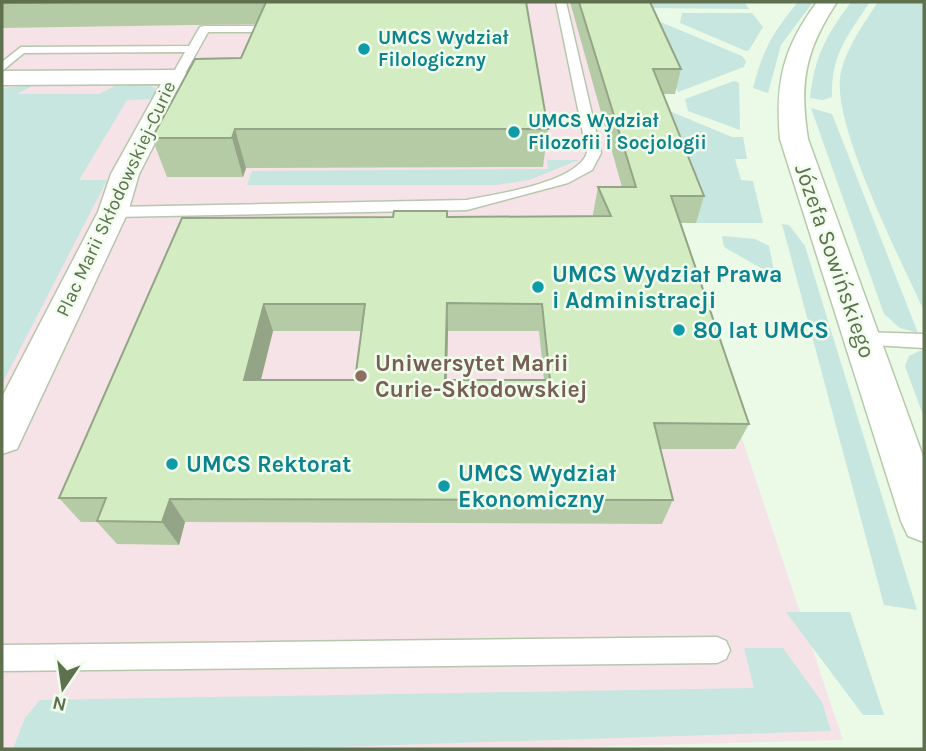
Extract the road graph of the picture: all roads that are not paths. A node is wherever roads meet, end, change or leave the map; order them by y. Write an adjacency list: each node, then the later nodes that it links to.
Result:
1 (561, 2): 8 (lane)
2 (827, 2): 9 (main road, Józefa Sowińskiego)
3 (295, 29): 4 (lane)
4 (192, 49): 5 (lane); 6 (lane)
5 (2, 68)
6 (177, 77): 7 (main road, Plac Marii Skłodowskiej-Curie); 8 (main road, Plac Marii Skłodowskiej-Curie)
7 (2, 78)
8 (113, 212): 11 (main road, Plac Marii Skłodowskiej-Curie)
9 (862, 339): 10 (lane); 12 (main road, Józefa Sowińskiego)
10 (924, 341)
11 (2, 437)
12 (924, 521)
13 (717, 650): 14 (lane)
14 (2, 658)

